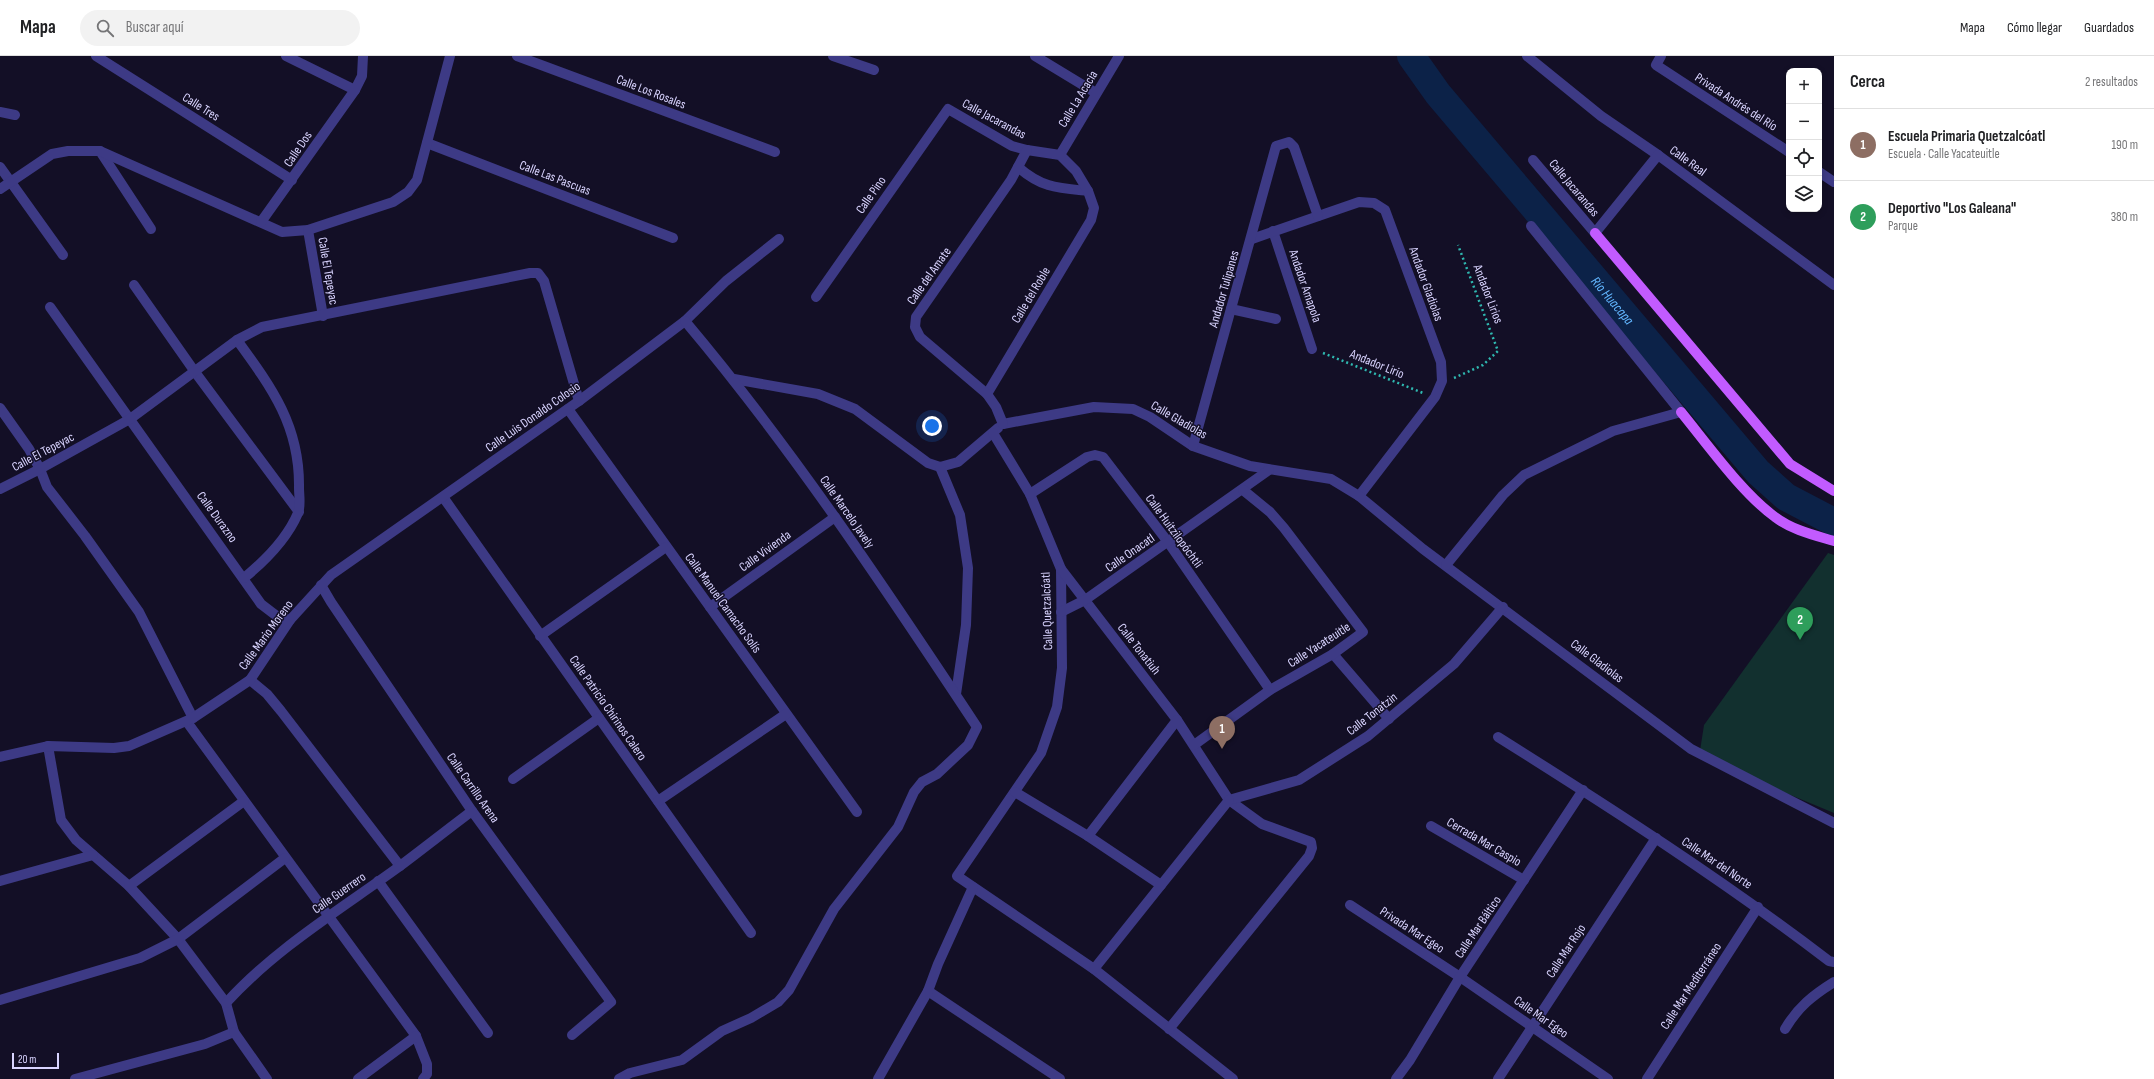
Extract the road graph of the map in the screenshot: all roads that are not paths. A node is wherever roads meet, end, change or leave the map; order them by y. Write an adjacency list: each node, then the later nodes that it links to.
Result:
1 (96, 56): 29 (street, Calle Tres)
2 (286, 56): 12 (street)
3 (363, 56): 12 (street, Calle Dos)
4 (450, 56): 17 (street, Calle El Tepeyac)
5 (517, 56): 21 (street, Calle Los Rosales)
6 (833, 56): 11 (street)
7 (1035, 56): 13 (street)
8 (1119, 56): 13 (street, Calle La Acacia)
9 (1527, 56): 23 (street, Calle Real)
10 (1661, 56): 19 (street, Privada Andrés del Río)
11 (874, 70)
12 (355, 90): 29 (street, Calle Dos)
13 (1096, 93): 22 (street, Calle La Acacia)
14 (948, 109): 18 (street, Calle Jacarandas); 46 (street, Calle Pino)
15 (0, 112): 16 (street)
16 (15, 116)
17 (427, 143): 37 (street, Calle El Tepeyac); 40 (street, Calle Las Pascuas)
18 (1027, 150): 22 (street, Calle Jacarandas); 26 (street, Calle del Amate)
19 (1786, 150)
20 (100, 151): 28 (street); 34 (street); 36 (street)
21 (775, 152)
22 (1060, 155): 32 (street)
23 (1658, 155): 39 (street); 45 (street, Calle Real)
24 (1533, 160): 39 (street, Calle Jacarandas)
25 (0, 167): 28 (street)
26 (1018, 167): 32 (street); 56 (street, Calle del Amate)
27 (1822, 174): 30 (street)
28 (10, 180): 31 (street); 43 (street)
29 (292, 180): 34 (street, Calle Dos)
30 (1834, 182)
31 (0, 189)
32 (1088, 191): 56 (street, Calle del Roble)
33 (1318, 216): 38 (street); 42 (street, Andador Tulipanes); 72 (street, Andador Gladiolas)
34 (261, 222): 37 (street)
35 (1531, 226): 60 (street)
36 (151, 229)
37 (308, 230): 49 (street, Calle El Tepeyac)
38 (1273, 231): 42 (street); 53 (street, Andador Amapola)
39 (1595, 233): 70 (main road)
40 (673, 238)
41 (779, 239): 51 (street, Calle Luis Donaldo Colosio)
42 (1252, 239): 48 (street, Andador Tulipanes)
43 (63, 255)
44 (134, 285): 54 (street)
45 (1834, 285)
46 (816, 297)
47 (50, 307): 61 (street, Calle Durazno)
48 (1231, 309): 50 (street); 64 (street, Andador Tulipanes)
49 (323, 316): 52 (street, Calle El Tepeyac); 57 (street)
50 (1276, 319)
51 (685, 321): 55 (street, Calle Marcelo Javely); 57 (street, Calle Luis Donaldo Colosio)
52 (236, 340): 54 (street, Calle El Tepeyac); 74 (street)
53 (1312, 349)
54 (195, 372): 61 (street, Calle El Tepeyac); 74 (street)
55 (734, 379): 65 (street); 75 (street, Calle Marcelo Javely)
56 (987, 394): 62 (street, Calle del Amate)
57 (580, 401): 59 (street, Calle Luis Donaldo Colosio)
58 (0, 408): 66 (street)
59 (568, 409): 73 (street, Calle Luis Donaldo Colosio); 78 (street, Calle Manuel Camacho Solís)
60 (1681, 412): 76 (main road); 79 (street)
61 (130, 419): 66 (street, Calle El Tepeyac); 81 (street, Calle Durazno)
62 (1003, 424): 63 (street); 64 (street, Calle Gladiolas)
63 (994, 433): 65 (street); 71 (street, Calle Quetzalcóatl)
64 (1193, 446): 67 (street, Calle Gladiolas)
65 (940, 467): 92 (street)
66 (40, 469): 68 (street, Calle El Tepeyac); 96 (street)
67 (1269, 470): 69 (street, Calle Onacatl); 72 (street, Calle Gladiolas)
68 (0, 489)
69 (1243, 490): 77 (street, Calle Onacatl); 89 (street, Calle Yacateuitle)
70 (1834, 490)
71 (1030, 494): 77 (street, Calle Huitzilopóchtli); 80 (street, Calle Quetzalcóatl)
72 (1359, 496): 79 (street, Calle Gladiolas)
73 (443, 497): 82 (street, Calle Luis Donaldo Colosio); 88 (street, Calle Patricio Chirinos Calero)
74 (299, 512): 81 (street)
75 (835, 517): 84 (street, Calle Vivienda); 92 (street, Calle Marcelo Javely)
76 (1834, 541)
77 (1168, 542): 83 (street, Calle Onacatl); 91 (street, Calle Huitzilopóchtli)
78 (666, 547): 84 (street, Calle Manuel Camacho Solís); 88 (street)
79 (1446, 565): 85 (street, Calle Gladiolas)
80 (1061, 569): 83 (street, Calle Tonatiuh); 86 (street, Calle Quetzalcóatl)
81 (244, 578): 87 (street, Calle Durazno)
82 (321, 584): 87 (street, Calle Mario Moreno); 108 (street, Calle Carrillo Arena)
83 (1085, 600): 86 (street, Calle Onacatl); 97 (street, Calle Tonatiuh)
84 (710, 607): 93 (street, Calle Manuel Camacho Solís)
85 (1503, 607): 95 (street, Calle Tonatzin); 110 (street, Calle Gladiolas)
86 (1062, 612): 104 (street, Calle Quetzalcóatl)
87 (290, 620): 90 (street, Calle Mario Moreno)
88 (540, 636): 94 (street, Calle Patricio Chirinos Calero)
89 (1333, 654): 91 (street, Calle Yacateuitle); 95 (street)
90 (250, 680): 96 (street, Calle Mario Moreno); 116 (street)
91 (1270, 690): 100 (street, Calle Yacateuitle)
92 (956, 694): 148 (street, Calle Marcelo Javely)
93 (786, 714): 107 (street); 109 (street, Calle Manuel Camacho Solís)
94 (599, 718): 102 (street); 107 (street, Calle Patricio Chirinos Calero)
95 (1389, 719): 105 (street, Calle Tonatzin)
96 (190, 720): 99 (street, Calle Mario Moreno); 106 (street)
97 (1177, 720): 100 (street, Calle Tonatiuh); 112 (street)
98 (1498, 737): 103 (street, Calle Mar del Norte)
99 (48, 746): 101 (street, Calle Mario Moreno); 114 (street)
100 (1194, 746): 105 (street, Calle Tonatiuh)
101 (0, 757)
102 (513, 778)
103 (1583, 790): 113 (street, Calle Mar del Norte); 117 (street, Calle Mar Báltico)
104 (1015, 792): 112 (street); 122 (street, Calle Quetzalcóatl)
105 (1229, 800): 120 (street); 136 (street)
106 (244, 801): 115 (street); 121 (street)
107 (658, 801): 126 (street, Calle Patricio Chirinos Calero)
108 (472, 811): 116 (street, Calle Guerrero); 140 (street, Calle Carrillo Arena)
109 (857, 812)
110 (1834, 824)
111 (1431, 826): 117 (street, Cerrada Mar Caspio)
112 (1088, 836): 120 (street)
113 (1656, 838): 124 (street, Calle Mar del Norte); 135 (street, Calle Mar Rojo)
114 (93, 855): 119 (street); 121 (street)
115 (285, 858): 125 (street); 127 (street)
116 (400, 866): 118 (street, Calle Guerrero)
117 (1524, 880): 130 (street, Calle Mar Báltico)
118 (378, 881): 125 (street, Calle Guerrero); 139 (street)
119 (0, 882)
120 (1161, 885): 129 (street)
121 (129, 886): 127 (street)
122 (973, 887): 129 (street); 132 (street)
123 (1350, 905): 130 (street, Privada Mar Egeo)
124 (1758, 907): 128 (street, Calle Mar del Norte); 154 (street, Calle Mar Mediterráneo)
125 (329, 915): 134 (street, Calle Guerrero); 141 (street)
126 (751, 934)
127 (178, 939): 133 (street); 134 (street)
128 (1834, 962)
129 (1094, 970): 136 (street)
130 (1460, 977): 135 (street, Calle Mar Egeo); 151 (street, Calle Mar Báltico)
131 (1834, 982): 137 (street)
132 (928, 991): 143 (street); 149 (street)
133 (0, 1000)
134 (226, 1003): 138 (street)
135 (1532, 1027): 152 (street, Calle Mar Rojo); 153 (street, Calle Mar Egeo)
136 (1169, 1029): 150 (street)
137 (1785, 1029)
138 (234, 1032): 142 (street); 145 (street)
139 (488, 1032)
140 (572, 1035)
141 (416, 1036): 146 (street); 147 (street)
142 (102, 1076): 144 (street)
143 (880, 1078)
144 (75, 1079)
145 (267, 1079)
146 (358, 1079)
147 (423, 1079)
148 (619, 1079)
149 (1060, 1079)
150 (1233, 1079)
151 (1396, 1079)
152 (1498, 1079)
153 (1608, 1079)
154 (1647, 1079)

